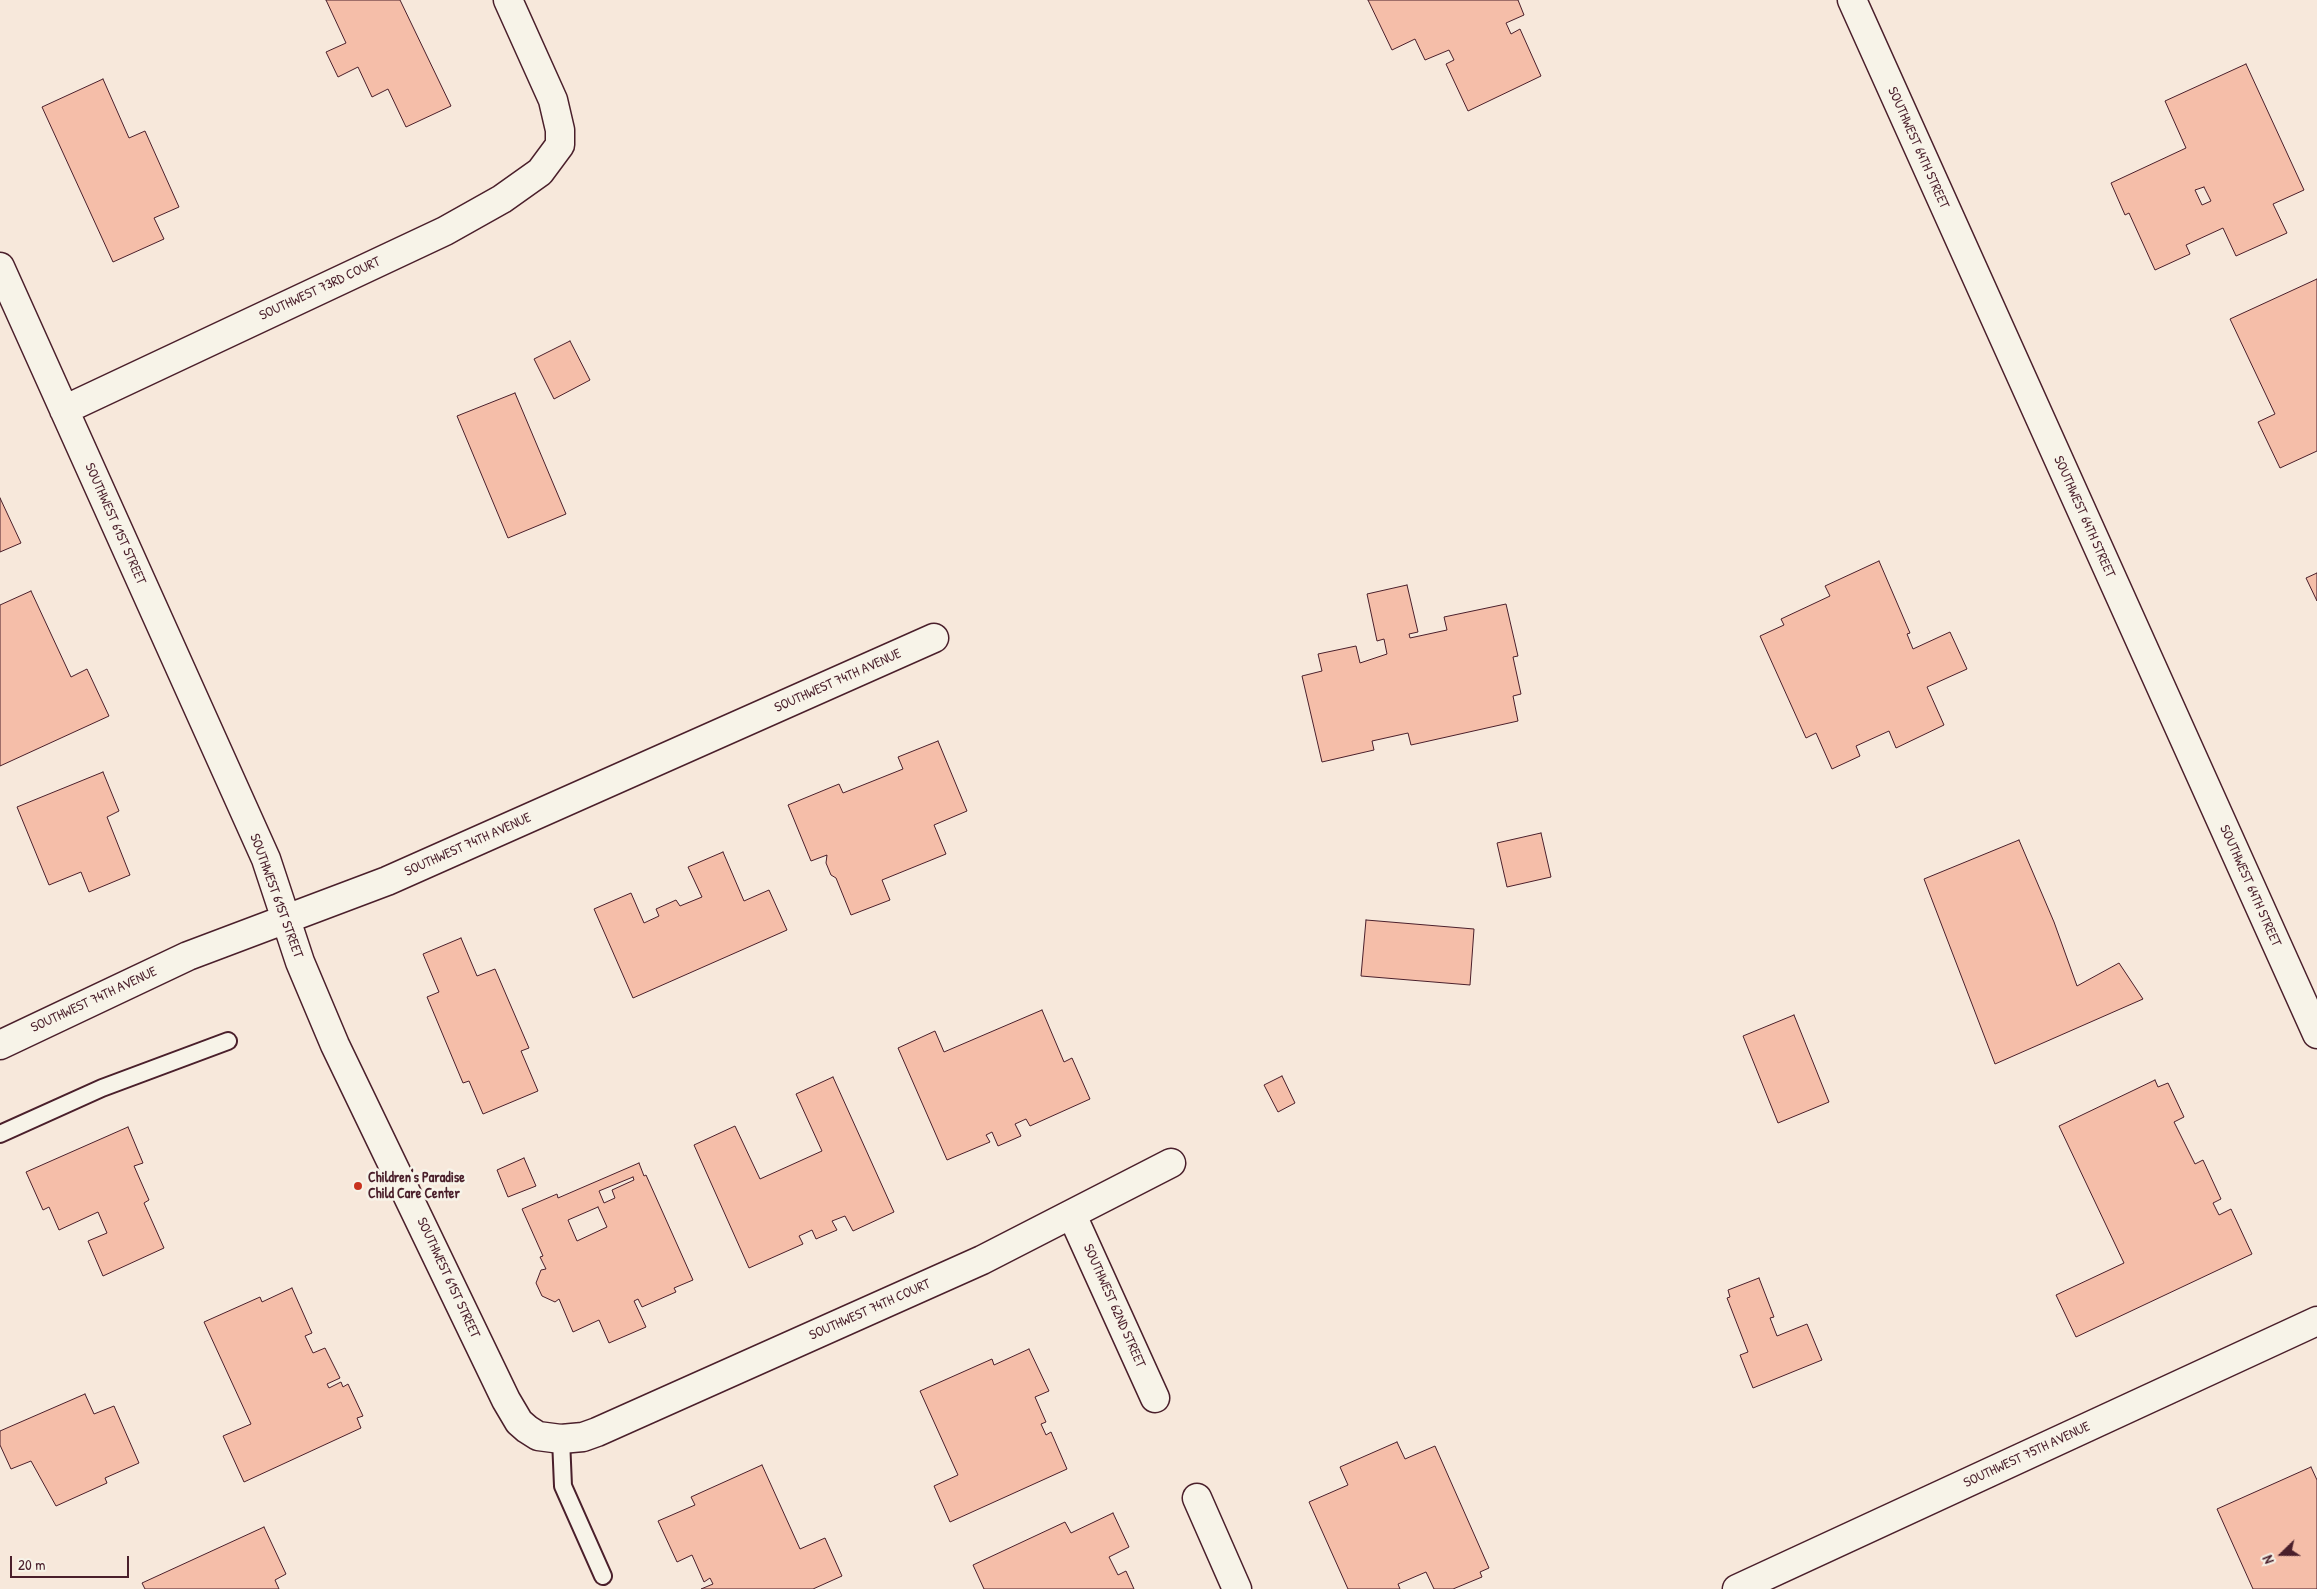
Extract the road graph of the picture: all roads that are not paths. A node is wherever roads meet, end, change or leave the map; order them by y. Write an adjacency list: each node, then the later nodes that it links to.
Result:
1 (508, 0): 4 (street, SOUTHWEST 73RD COURT)
2 (1852, 0): 7 (street, SOUTHWEST 64TH STREET)
3 (0, 267): 4 (street, SOUTHWEST 61ST STREET)
4 (64, 410): 6 (street, SOUTHWEST 61ST STREET)
5 (934, 638): 6 (street, SOUTHWEST 74TH AVENUE)
6 (286, 918): 9 (street, SOUTHWEST 74TH AVENUE); 15 (street, SOUTHWEST 61ST STREET)
7 (2317, 1034)
8 (228, 1041): 10 (lane)
9 (0, 1045)
10 (0, 1134)
11 (1171, 1163): 12 (street, SOUTHWEST 74TH COURT)
12 (1072, 1215): 14 (street, SOUTHWEST 62ND STREET); 15 (street, SOUTHWEST 74TH COURT)
13 (2317, 1321): 19 (street, SOUTHWEST 75TH AVENUE)
14 (1155, 1398)
15 (561, 1439): 17 (lane)
16 (1197, 1498): 18 (street)
17 (603, 1576)
18 (1237, 1589)
19 (1737, 1589)

